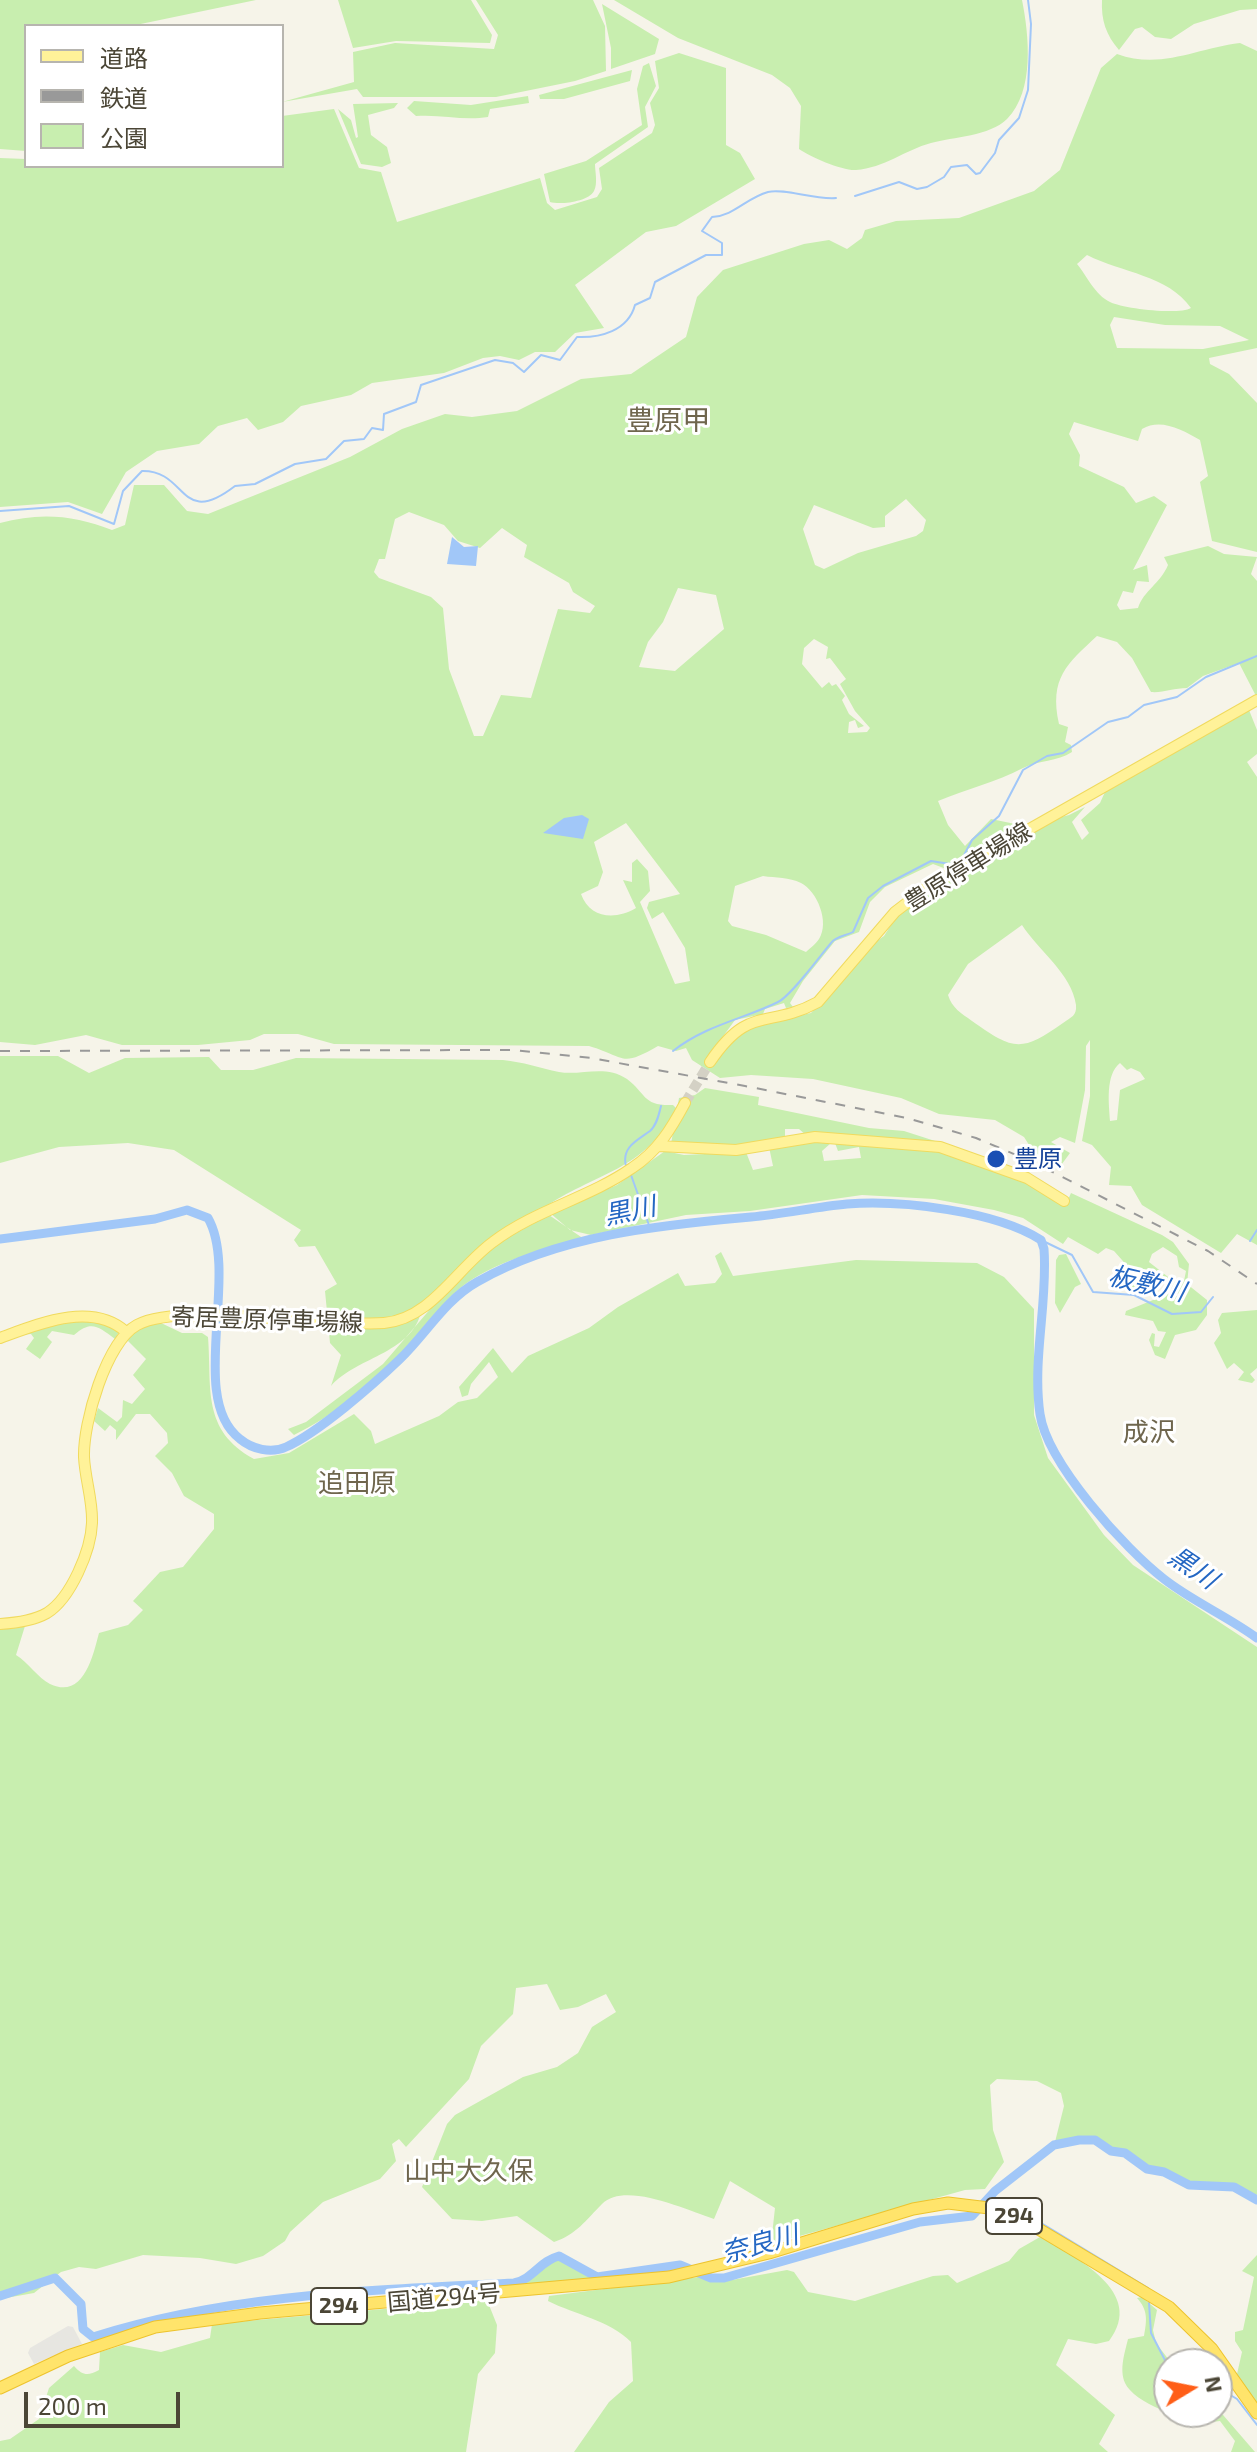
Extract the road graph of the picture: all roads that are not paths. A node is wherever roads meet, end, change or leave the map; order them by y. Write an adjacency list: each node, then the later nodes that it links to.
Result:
1 (1257, 700): 2 (main road, 豊原停車場線)
2 (710, 1062)
3 (685, 1103): 4 (main road)
4 (659, 1146): 5 (main road); 6 (main road, 寄居豊原停車場線)
5 (1064, 1201)
6 (126, 1332): 7 (main road); 8 (main road)
7 (0, 1338)
8 (0, 1624)
9 (0, 2388): 10 (highway, 国道294号 / 294)
10 (1257, 2413)

